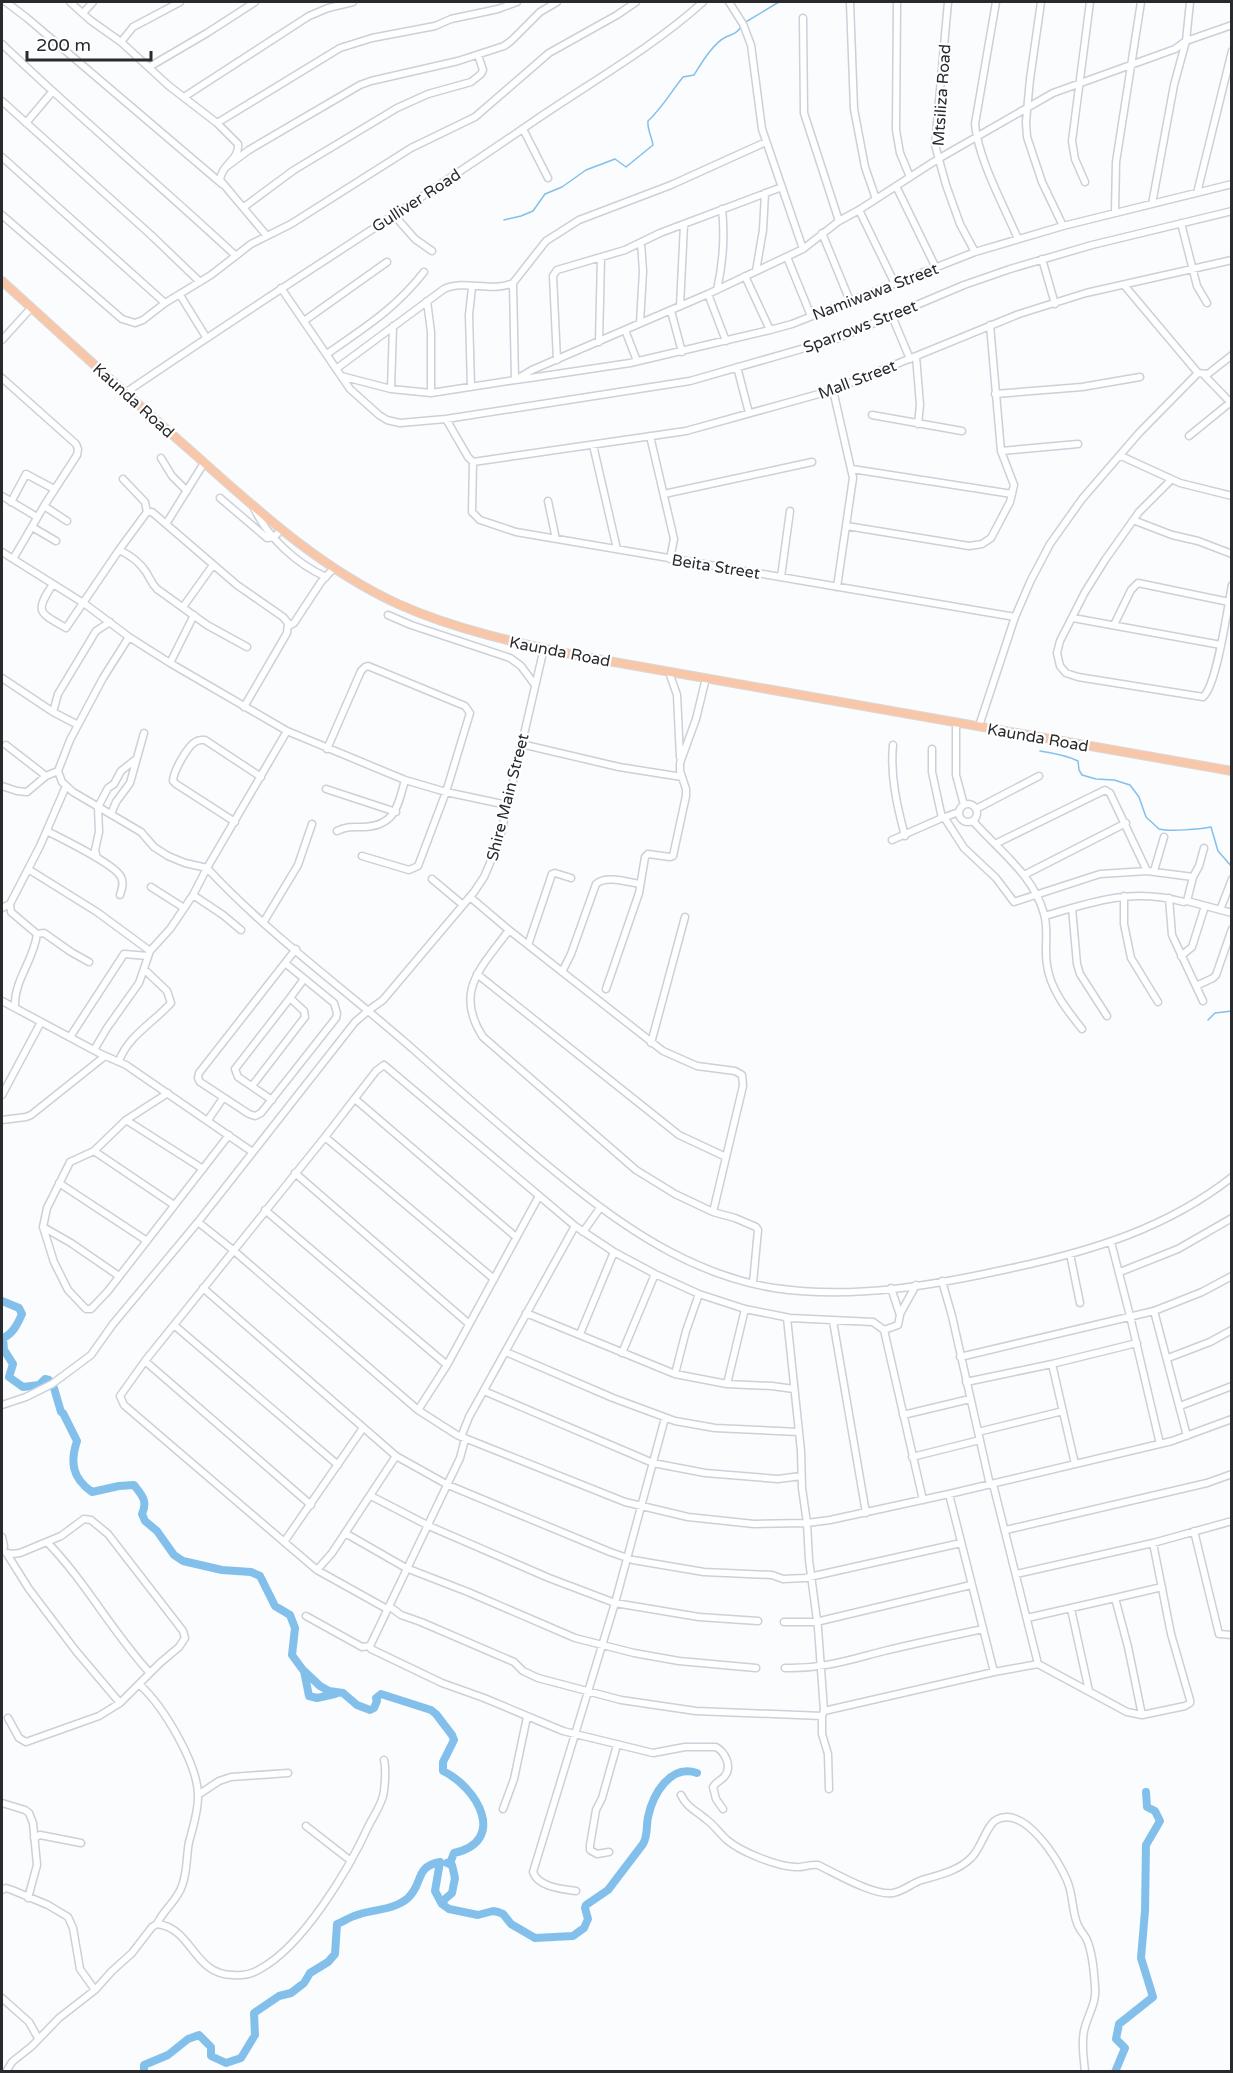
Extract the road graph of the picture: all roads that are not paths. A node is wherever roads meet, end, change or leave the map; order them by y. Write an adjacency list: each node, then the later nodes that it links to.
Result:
1 (6, 2): 46 (street)
2 (70, 2): 20 (street)
3 (93, 2): 20 (street)
4 (180, 2): 23 (street)
5 (255, 2): 29 (street)
6 (353, 2): 32 (street)
7 (517, 2): 36 (street)
8 (557, 2): 27 (street)
9 (636, 2): 66 (street)
10 (703, 2): 37 (street, Gulliver Road)
11 (729, 2): 39 (street)
12 (850, 2): 52 (street)
13 (897, 2): 44 (street)
14 (948, 2): 41 (street, Mtsiliza Road)
15 (996, 2): 38 (street)
16 (1041, 2): 34 (street)
17 (1090, 2): 30 (street)
18 (1141, 2): 28 (street)
19 (1190, 2): 24 (street)
20 (83, 13): 23 (street)
21 (803, 18): 61 (street)
22 (1232, 25): 24 (street)
23 (121, 42): 29 (street)
24 (1186, 42): 28 (street); 53 (street)
25 (2, 44): 31 (street)
26 (1232, 51): 51 (street)
27 (478, 55): 42 (street); 54 (street)
28 (1132, 65): 30 (street); 58 (street)
29 (149, 67): 32 (street)
30 (1080, 83): 34 (street); 45 (street)
31 (52, 92): 35 (street); 72 (street)
32 (184, 97): 36 (street)
33 (2, 100): 35 (street)
34 (1028, 108): 38 (street); 64 (street)
35 (26, 123): 84 (street)
36 (217, 123): 42 (street)
37 (523, 129): 43 (street); 59 (street, Gulliver Road)
38 (976, 137): 41 (street); 67 (street)
39 (766, 142): 49 (street); 85 (street)
40 (2, 157): 95 (street)
41 (938, 159): 44 (street); 71 (street, Mtsiliza Road)
42 (226, 167): 46 (street)
43 (548, 177)
44 (910, 177): 48 (street)
45 (1085, 182)
46 (222, 184): 54 (street)
47 (1232, 184): 51 (street, Namiwawa Street)
48 (896, 186): 52 (street); 78 (street)
49 (782, 187): 50 (street); 69 (street)
50 (765, 193): 55 (street); 80 (street)
51 (1197, 193): 53 (street, Namiwawa Street)
52 (876, 199): 56 (street)
53 (1152, 204): 58 (street, Namiwawa Street)
54 (244, 207): 66 (street)
55 (722, 209): 63 (street); 90 (street)
56 (859, 210): 61 (street); 86 (street)
57 (1232, 212): 62 (street, Sparrows Street)
58 (1115, 213): 64 (street, Namiwawa Street)
59 (393, 214): 70 (street); 89 (street, Gulliver Road)
60 (2, 215): 95 (street)
61 (839, 221): 65 (street)
62 (1181, 223): 75 (street, Sparrows Street); 79 (street)
63 (684, 225): 68 (street); 98 (street)
64 (1063, 225): 67 (street, Namiwawa Street)
65 (822, 233): 69 (street); 94 (street)
66 (267, 236): 72 (street)
67 (1018, 239): 71 (street, Namiwawa Street)
68 (641, 243): 73 (street); 104 (street)
69 (803, 249): 74 (street)
70 (432, 251)
71 (975, 252): 78 (street, Namiwawa Street)
72 (236, 256): 84 (street)
73 (601, 257): 112 (street); 117 (street)
74 (787, 257): 80 (street); 101 (street)
75 (1042, 259): 97 (street); 102 (street, Sparrows Street)
76 (1232, 260): 79 (street, Mall Street)
77 (387, 262): 103 (street)
78 (936, 268): 86 (street, Namiwawa Street)
79 (1193, 268): 87 (street, Mall Street); 96 (street)
80 (756, 271): 82 (street)
81 (424, 273): 114 (street)
82 (745, 276): 90 (street); 108 (street)
83 (2, 281): 99 (main road, Kaunda Road)
84 (200, 282): 92 (street)
85 (513, 283): 88 (street); 125 (street)
86 (895, 284): 94 (street, Namiwawa Street)
87 (1124, 285): 97 (street, Mall Street); 121 (street)
88 (472, 287): 93 (street); 126 (street)
89 (281, 288): 103 (street, Sparrows Street); 109 (street, Gulliver Road)
90 (717, 290): 91 (street)
91 (708, 294): 98 (street); 111 (street)
92 (180, 296): 95 (street); 109 (street)
93 (427, 301): 106 (street); 130 (street)
94 (850, 301): 101 (street, Namiwawa Street)
95 (165, 303)
96 (1207, 303)
97 (1055, 304): 105 (street, Mall Street)
98 (680, 306): 100 (street)
99 (31, 308): 110 (street); 129 (main road, Kaunda Road)
100 (671, 311): 104 (street); 113 (street)
101 (811, 316): 108 (street, Namiwawa Street)
102 (892, 316): 116 (street); 119 (street, Sparrows Street)
103 (304, 321): 114 (street, Sparrows Street)
104 (640, 323): 107 (street)
105 (990, 325): 116 (street, Mall Street); 131 (street)
106 (393, 326): 120 (street); 127 (street)
107 (625, 330): 112 (street); 118 (street)
108 (770, 330): 111 (street, Namiwawa Street)
109 (206, 338): 129 (street, Gulliver Road)
110 (2, 340)
111 (726, 341): 113 (street, Namiwawa Street)
112 (599, 342): 117 (street)
113 (682, 352): 118 (street, Namiwawa Street)
114 (327, 354): 120 (street, Sparrows Street)
115 (1232, 355): 121 (street)
116 (913, 357): 128 (street, Mall Street); 136 (street)
117 (557, 360): 125 (street)
118 (637, 361): 125 (street, Namiwawa Street)
119 (737, 367): 133 (street); 135 (street, Sparrows Street)
120 (336, 369): 122 (street, Sparrows Street)
121 (1201, 374): 132 (street); 143 (street)
122 (341, 376): 127 (street, Namiwawa Street); 135 (street, Sparrows Street)
123 (1140, 377): 131 (street)
124 (2, 378): 151 (street)
125 (515, 380): 126 (street, Namiwawa Street)
126 (471, 387): 130 (street, Namiwawa Street)
127 (392, 389): 130 (street, Namiwawa Street)
128 (833, 390): 133 (street, Mall Street); 148 (street)
129 (125, 393): 147 (main road, Kaunda Road)
130 (431, 393)
131 (995, 394): 142 (street)
132 (1231, 401): 139 (street)
133 (749, 413): 138 (street, Mall Street)
134 (872, 416): 136 (street)
135 (446, 419): 145 (street)
136 (918, 424): 137 (street)
137 (962, 431)
138 (650, 436): 141 (street, Mall Street); 153 (street)
139 (1189, 436)
140 (1078, 444): 142 (street)
141 (593, 445): 145 (street, Mall Street); 175 (street)
142 (1001, 451): 154 (street)
143 (1121, 456): 150 (street); 196 (street)
144 (161, 458): 152 (street)
145 (473, 462): 173 (street, Beita Street)
146 (812, 462): 153 (street)
147 (204, 463): 152 (street); 161 (main road, Kaunda Road)
148 (852, 469): 154 (street); 169 (street)
149 (123, 479): 163 (street)
150 (1171, 480): 156 (street); 166 (street)
151 (54, 489): 159 (street); 160 (street)
152 (187, 490): 168 (street)
153 (664, 494): 181 (street)
154 (1012, 495): 169 (street)
155 (2, 496): 159 (street)
156 (1232, 496)
157 (220, 498): 165 (street)
158 (548, 501): 173 (street)
159 (11, 502): 164 (street)
160 (44, 506): 164 (street); 167 (street)
161 (254, 508): 165 (street); 171 (main road, Kaunda Road); 172 (street)
162 (790, 511): 187 (street)
163 (147, 512): 168 (street); 176 (street)
164 (38, 517): 170 (street)
165 (245, 519): 172 (street)
166 (1133, 520): 179 (street); 197 (street)
167 (67, 521)
168 (166, 524): 183 (street)
169 (847, 526): 190 (street)
170 (32, 527): 174 (street); 180 (street)
171 (281, 530): 172 (street); 177 (main road, Kaunda Road)
172 (274, 537): 182 (street)
173 (556, 538): 175 (street, Beita Street)
174 (56, 541)
175 (617, 549): 181 (street, Beita Street)
176 (119, 550): 192 (street); 193 (street)
177 (308, 551): 182 (street); 184 (main road, Kaunda Road); 185 (street)
178 (2, 552): 180 (street)
179 (1232, 554)
180 (13, 559): 188 (street)
181 (670, 559): 187 (street, Beita Street)
182 (299, 560): 185 (street)
183 (213, 565): 193 (street); 201 (street)
184 (334, 568): 186 (street); 198 (main road, Kaunda Road)
185 (312, 570): 186 (street)
186 (326, 576): 201 (street)
187 (781, 577): 190 (street, Beita Street)
188 (53, 584): 192 (street); 192 (street)
189 (1232, 585): 191 (street)
190 (837, 587): 196 (street, Beita Street)
191 (1229, 602): 200 (street); 206 (street)
192 (85, 604): 199 (street)
193 (183, 607): 194 (street)
194 (194, 615): 207 (street); 209 (street)
195 (388, 615): 203 (street)
196 (1015, 617): 218 (street)
197 (1073, 618): 200 (street); 206 (street)
198 (440, 621): 202 (main road, Kaunda Road); 203 (street)
199 (110, 622): 204 (street); 215 (street)
200 (1114, 625): 206 (street)
201 (289, 626): 214 (street)
202 (457, 627): 205 (street); 208 (main road, Kaunda Road)
203 (435, 633): 205 (street)
204 (129, 637): 209 (street); 217 (street)
205 (454, 640): 213 (street)
206 (1221, 645)
207 (247, 646)
208 (544, 648): 210 (main road, Kaunda Road); 213 (street, Shire Main Street)
209 (170, 663): 214 (street)
210 (669, 672): 212 (main road, Kaunda Road); 227 (street)
211 (2, 678): 215 (street)
212 (706, 678): 216 (main road, Kaunda Road); 227 (street)
213 (536, 685): 221 (street, Shire Main Street)
214 (244, 707): 219 (street)
215 (53, 711): 217 (street)
216 (956, 722): 218 (main road, Kaunda Road); 240 (street)
217 (78, 725): 228 (street)
218 (979, 726): 229 (main road, Kaunda Road)
219 (287, 731): 224 (street); 232 (street)
220 (144, 733): 226 (street)
221 (521, 744): 233 (street); 239 (street, Shire Main Street)
222 (6, 745): 230 (street)
223 (893, 745): 253 (street)
224 (327, 749): 234 (street); 238 (street)
225 (932, 749): 246 (street)
226 (135, 760): 241 (street); 245 (street)
227 (680, 763): 233 (street)
228 (58, 771): 230 (street); 236 (street)
229 (1232, 771)
230 (46, 776): 235 (street)
231 (1039, 776): 242 (street)
232 (261, 777): 248 (street); 248 (street)
233 (682, 777): 268 (street)
234 (405, 780): 238 (street); 243 (street)
235 (2, 786)
236 (66, 786): 241 (street); 251 (street)
237 (326, 789): 243 (street)
238 (446, 792): 239 (street); 258 (street)
239 (507, 805): 274 (street, Shire Main Street)
240 (963, 805): 242 (street); 244 (street)
241 (98, 807): 245 (street); 259 (street)
242 (976, 809): 247 (street)
243 (396, 812): 252 (street)
244 (959, 812): 246 (street); 247 (street)
245 (111, 814): 260 (street)
246 (943, 817): 253 (street); 271 (street)
247 (972, 821): 256 (street)
248 (235, 822): 260 (street)
249 (1126, 823): 256 (street); 262 (street); 263 (street)
250 (312, 824): 287 (street)
251 (47, 831): 259 (street); 261 (street)
252 (337, 831)
253 (905, 836): 255 (street)
254 (1164, 837): 262 (street)
255 (892, 840)
256 (995, 844): 263 (street)
257 (1204, 848): 264 (street)
258 (362, 856)
259 (97, 858): 272 (street)
260 (207, 868): 270 (street); 287 (street)
261 (28, 869): 277 (street); 294 (street)
262 (1151, 871): 264 (street); 271 (street)
263 (1024, 875): 271 (street)
264 (1192, 877): 276 (street)
265 (571, 878): 292 (street)
266 (432, 879): 278 (street)
267 (1232, 879): 283 (street)
268 (640, 884): 299 (street); 303 (street)
269 (151, 887): 280 (street)
270 (193, 895): 280 (street); 289 (street)
271 (1036, 895): 286 (street)
272 (120, 896)
273 (1124, 896): 275 (street); 281 (street); 307 (street)
274 (470, 897): 278 (street, Shire Main Street); 290 (street)
275 (1169, 898): 276 (street); 295 (street)
276 (1187, 901): 279 (street)
277 (10, 904): 282 (street); 291 (street)
278 (463, 905): 309 (street, Shire Main Street)
279 (1205, 906): 283 (street); 295 (street)
280 (184, 908): 294 (street)
281 (1072, 908): 286 (street); 310 (street)
282 (2, 909)
283 (1220, 910): 284 (street)
284 (1232, 913)
285 (685, 916): 314 (street)
286 (1045, 916): 312 (street)
287 (263, 923): 293 (street)
288 (1232, 929): 302 (street)
289 (241, 930)
290 (509, 930): 292 (street); 300 (street)
291 (37, 934): 296 (street); 308 (street)
292 (528, 945): 299 (street)
293 (296, 950): 297 (street); 309 (street)
294 (149, 953): 298 (street); 313 (street)
295 (1181, 956): 302 (street)
296 (89, 962)
297 (285, 963): 301 (street); 321 (street)
298 (145, 970): 315 (street); 317 (street)
299 (562, 972): 314 (street)
300 (477, 974): 331 (street); 340 (street)
301 (304, 979): 304 (street); 323 (street)
302 (1196, 986): 306 (street)
303 (606, 989)
304 (290, 998): 318 (street); 318 (street)
305 (2, 1001): 308 (street)
306 (1203, 1001)
307 (1158, 1002)
308 (15, 1006): 311 (street)
309 (369, 1010): 330 (street, Shire Main Street); 338 (street)
310 (1107, 1016)
311 (41, 1022): 313 (street); 320 (street)
312 (1082, 1029)
313 (70, 1037): 315 (street)
314 (651, 1043): 331 (street)
315 (94, 1050): 316 (street)
316 (105, 1056): 317 (street); 324 (street)
317 (119, 1061): 319 (street)
318 (252, 1086): 323 (street)
319 (168, 1093): 325 (street); 326 (street)
320 (2, 1095)
321 (223, 1098): 323 (street); 326 (street)
322 (355, 1099): 328 (street); 336 (street); 346 (street)
323 (272, 1100)
324 (2, 1120)
325 (126, 1120): 329 (street); 332 (street)
326 (208, 1120): 327 (street)
327 (229, 1135): 330 (street); 332 (street)
328 (325, 1137): 333 (street); 356 (street)
329 (94, 1151): 335 (street); 337 (street)
330 (251, 1151): 342 (street, Shire Main Street)
331 (726, 1157): 340 (street)
332 (203, 1169): 337 (street)
333 (295, 1173): 339 (street); 371 (street)
334 (1232, 1177): 348 (street)
335 (59, 1183): 344 (street); 347 (street)
336 (539, 1196): 343 (street); 346 (street)
337 (174, 1205): 347 (street)
338 (600, 1208): 345 (street); 358 (street)
339 (265, 1210): 349 (street); 383 (street)
340 (713, 1212): 358 (street)
341 (1232, 1218): 352 (street)
342 (198, 1222): 349 (street); 391 (street, Shire Main Street)
343 (575, 1226): 345 (street); 366 (street)
344 (43, 1227): 354 (street); 354 (street)
345 (583, 1232): 350 (street)
346 (516, 1237): 356 (street)
347 (147, 1240): 354 (street)
348 (1111, 1242): 351 (street); 352 (street)
349 (233, 1250): 360 (street); 393 (street)
350 (614, 1252): 353 (street); 375 (street)
351 (1070, 1254): 357 (street); 363 (street)
352 (1120, 1272): 368 (street)
353 (655, 1274): 362 (street); 378 (street)
354 (119, 1276)
355 (1232, 1276): 365 (street)
356 (494, 1279): 371 (street)
357 (942, 1281): 359 (street); 379 (street)
358 (753, 1283): 361 (street)
359 (916, 1285): 361 (street); 367 (street)
360 (203, 1288): 372 (street); 398 (street)
361 (891, 1288): 367 (street)
362 (699, 1294): 364 (street); 384 (street)
363 (1080, 1303)
364 (745, 1309): 369 (street); 386 (street)
365 (1154, 1311): 368 (street); 380 (street)
366 (526, 1313): 375 (street); 377 (street)
367 (900, 1315): 373 (street)
368 (1130, 1316): 376 (street); 379 (street)
369 (787, 1318): 370 (street); 388 (street)
370 (833, 1321): 373 (street); 419 (street)
371 (468, 1323): 383 (street)
372 (174, 1324): 381 (street); 409 (street)
373 (884, 1330): 395 (street)
374 (1232, 1330): 380 (street)
375 (580, 1334): 378 (street)
376 (1137, 1343): 382 (street); 404 (street)
377 (506, 1352): 389 (street); 396 (street)
378 (622, 1353): 384 (street)
379 (960, 1357): 385 (street)
380 (1168, 1358): 392 (street)
381 (145, 1361): 417 (street); 428 (street)
382 (1052, 1364): 385 (street); 394 (street)
383 (447, 1365): 393 (street)
384 (675, 1374): 386 (street)
385 (966, 1382): 390 (street)
386 (727, 1384): 388 (street)
387 (1232, 1386): 392 (street)
388 (794, 1389): 399 (street)
389 (484, 1391): 402 (street); 407 (street)
390 (970, 1399): 395 (street); 400 (street)
391 (2, 1405)
392 (1179, 1406): 401 (street)
393 (418, 1410): 402 (street)
394 (1063, 1411): 400 (street); 408 (street)
395 (903, 1415): 406 (street)
396 (665, 1418): 399 (street); 407 (street)
397 (1232, 1419): 401 (street)
398 (363, 1428): 405 (street); 409 (street)
399 (799, 1432): 411 (street)
400 (978, 1432): 403 (street)
401 (1187, 1436): 404 (street)
402 (463, 1438): 413 (street); 418 (street)
403 (980, 1440): 406 (street); 412 (street)
404 (1160, 1444): 408 (street)
405 (396, 1456): 413 (street); 415 (street)
406 (912, 1457): 416 (street)
407 (653, 1463): 411 (street); 418 (street)
408 (1075, 1464): 412 (street)
409 (338, 1465): 417 (street)
410 (1232, 1474): 423 (street)
411 (801, 1476): 421 (street)
412 (992, 1484): 414 (street); 423 (street)
413 (448, 1485): 422 (street); 432 (street)
414 (949, 1494): 416 (street); 429 (street)
415 (371, 1496): 422 (street); 425 (street)
416 (923, 1500): 419 (street)
417 (310, 1504): 428 (street)
418 (640, 1507): 421 (street); 432 (street)
419 (866, 1513): 421 (street)
420 (1232, 1521): 424 (street)
421 (807, 1523): 436 (street)
422 (429, 1526): 433 (street); 440 (street)
423 (1006, 1530): 435 (street)
424 (1194, 1531): 430 (street); 449 (street)
425 (345, 1533): 433 (street); 434 (street)
426 (2, 1537): 431 (street)
427 (47, 1542): 431 (street); 457 (street); 457 (street)
428 (284, 1542): 434 (street)
429 (961, 1543): 436 (street); 437 (street)
430 (1153, 1543): 435 (street); 438 (street)
431 (4, 1552): 461 (street)
432 (626, 1558): 436 (street); 440 (street)
433 (406, 1568): 441 (street); 451 (street)
434 (317, 1570): 441 (street)
435 (1016, 1574): 444 (street)
436 (811, 1578): 447 (street)
437 (971, 1585): 447 (street); 448 (street)
438 (1162, 1587): 439 (street); 463 (street)
439 (1115, 1598): 442 (street); 463 (street)
440 (615, 1603): 445 (street); 451 (street)
441 (388, 1607): 450 (street); 460 (street)
442 (1071, 1609): 444 (street); 459 (street)
443 (306, 1616): 450 (street)
444 (1026, 1618): 452 (street)
445 (758, 1621)
446 (784, 1622): 447 (street)
447 (816, 1622): 453 (street)
448 (983, 1629): 453 (street); 456 (street)
449 (1232, 1635)
450 (370, 1646): 464 (street)
451 (602, 1646): 454 (street); 460 (street)
452 (1038, 1664): 456 (street); 459 (street)
453 (820, 1666): 455 (street); 462 (street)
454 (756, 1668)
455 (785, 1668)
456 (994, 1672): 462 (street)
457 (150, 1673): 458 (street)
458 (140, 1685): 461 (street); 471 (street)
459 (1089, 1691): 463 (street)
460 (588, 1692): 462 (street); 466 (street)
461 (120, 1703): 465 (street)
462 (823, 1714): 470 (street)
463 (1142, 1715)
464 (527, 1717): 466 (street); 474 (street)
465 (8, 1718)
466 (574, 1734): 467 (street); 482 (street)
467 (617, 1745): 475 (street); 479 (street)
468 (384, 1760): 480 (street)
469 (288, 1773): 471 (street)
470 (829, 1789)
471 (198, 1795): 484 (street)
472 (681, 1795): 489 (street)
473 (2, 1803): 477 (street)
474 (503, 1809)
475 (723, 1809)
476 (306, 1826): 480 (street)
477 (34, 1838): 478 (street); 483 (street)
478 (81, 1842)
479 (609, 1852)
480 (351, 1861): 484 (street)
481 (2, 1890): 483 (street)
482 (576, 1891)
483 (28, 1898): 485 (street)
484 (157, 1924): 485 (street)
485 (95, 1990): 487 (street)
486 (2, 1998): 487 (street)
487 (38, 2038): 488 (street)
488 (6, 2072)
489 (1085, 2072)

